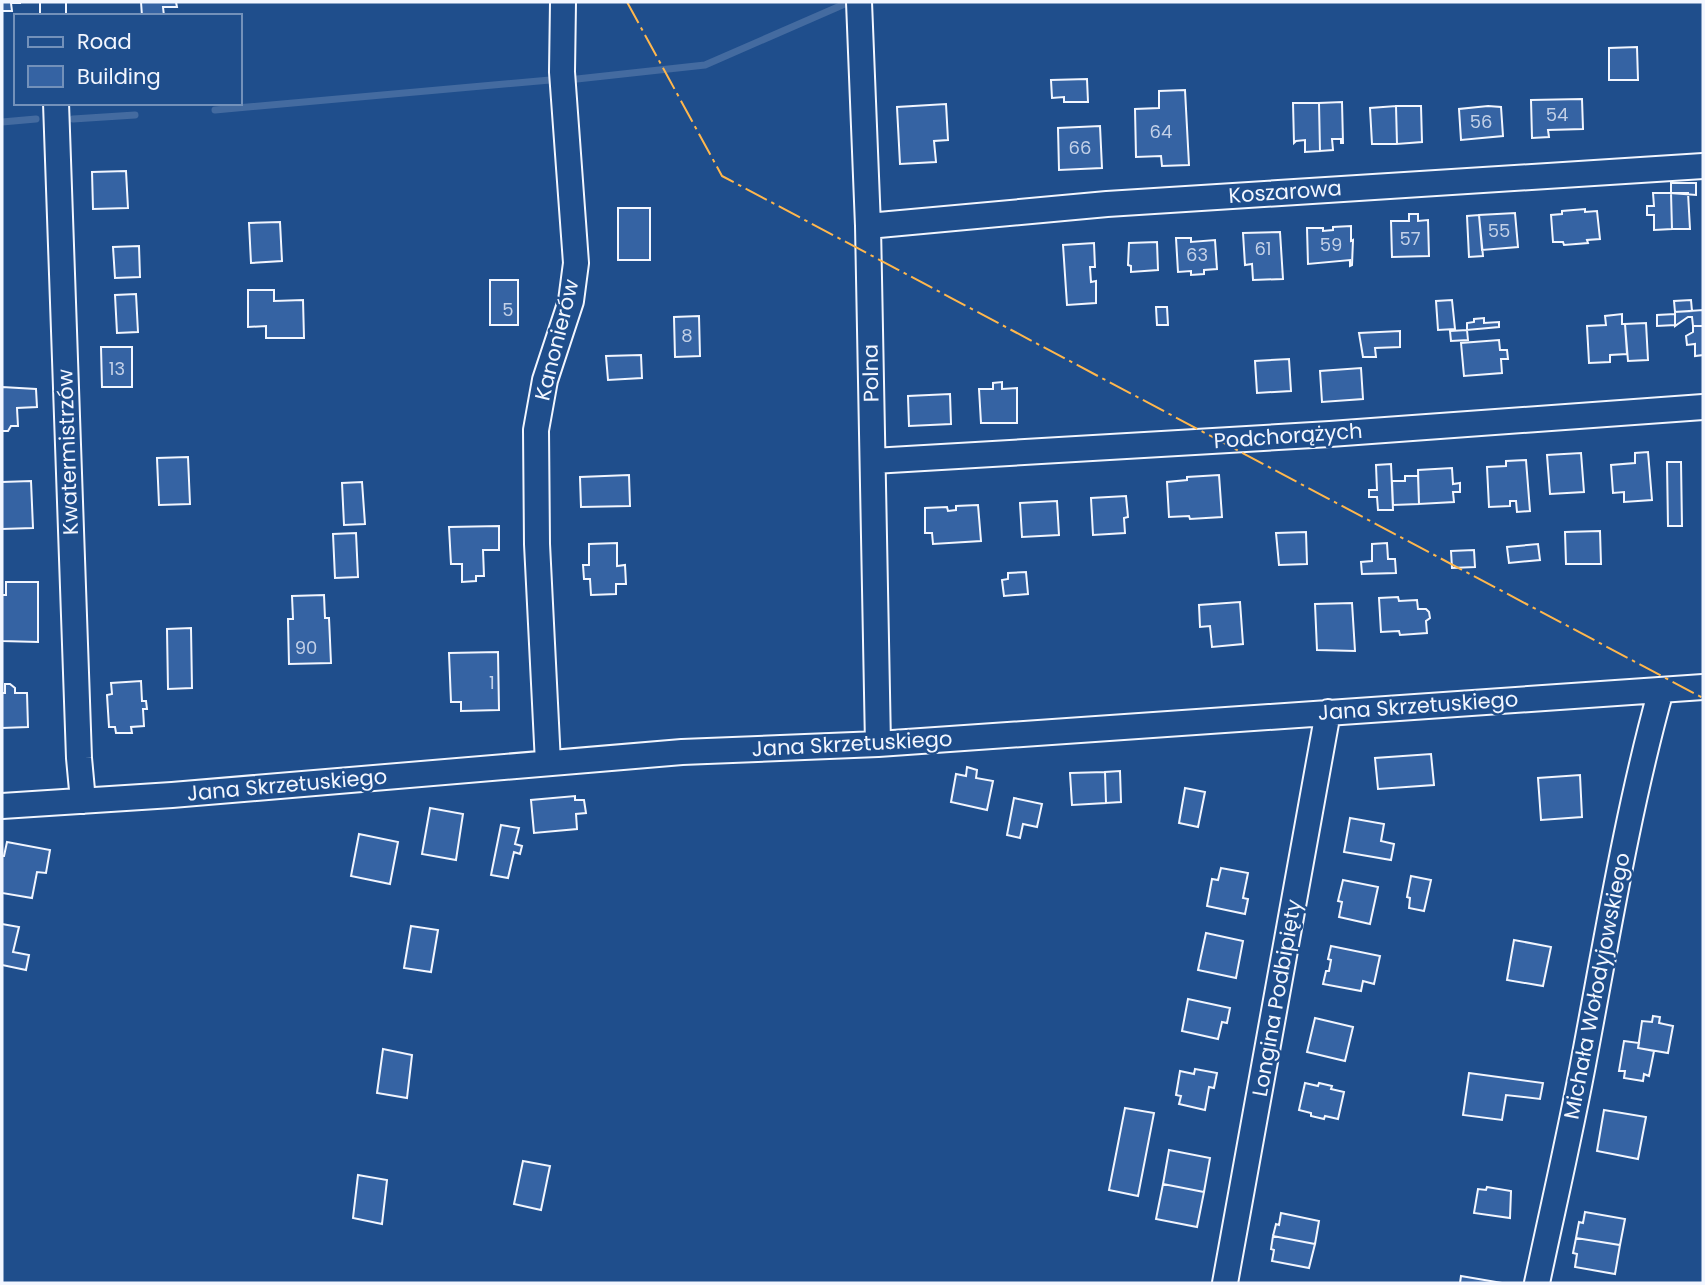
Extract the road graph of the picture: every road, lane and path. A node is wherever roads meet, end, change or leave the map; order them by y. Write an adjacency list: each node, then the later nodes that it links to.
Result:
1 (563, 2): 12 (street, Kanonierów)
2 (859, 2): 5 (street, Polna)
3 (56, 105): 13 (street, Kwatermistrzów)
4 (1703, 166): 5 (street, Koszarowa)
5 (868, 226): 7 (street, Polna)
6 (1703, 407): 7 (street, Podchorążych)
7 (873, 461): 11 (street, Polna)
8 (1703, 687): 9 (street, Jana Skrzetuskiego)
9 (1661, 690): 10 (street, Jana Skrzetuskiego); 16 (street, Michała Wołodyjowskiego)
10 (1328, 712): 11 (street, Jana Skrzetuskiego); 15 (street, Longina Podbipięty)
11 (878, 744): 12 (street, Jana Skrzetuskiego)
12 (548, 763): 13 (street, Jana Skrzetuskiego)
13 (83, 801): 14 (street, Jana Skrzetuskiego)
14 (2, 806)
15 (1225, 1283)
16 (1537, 1283)

